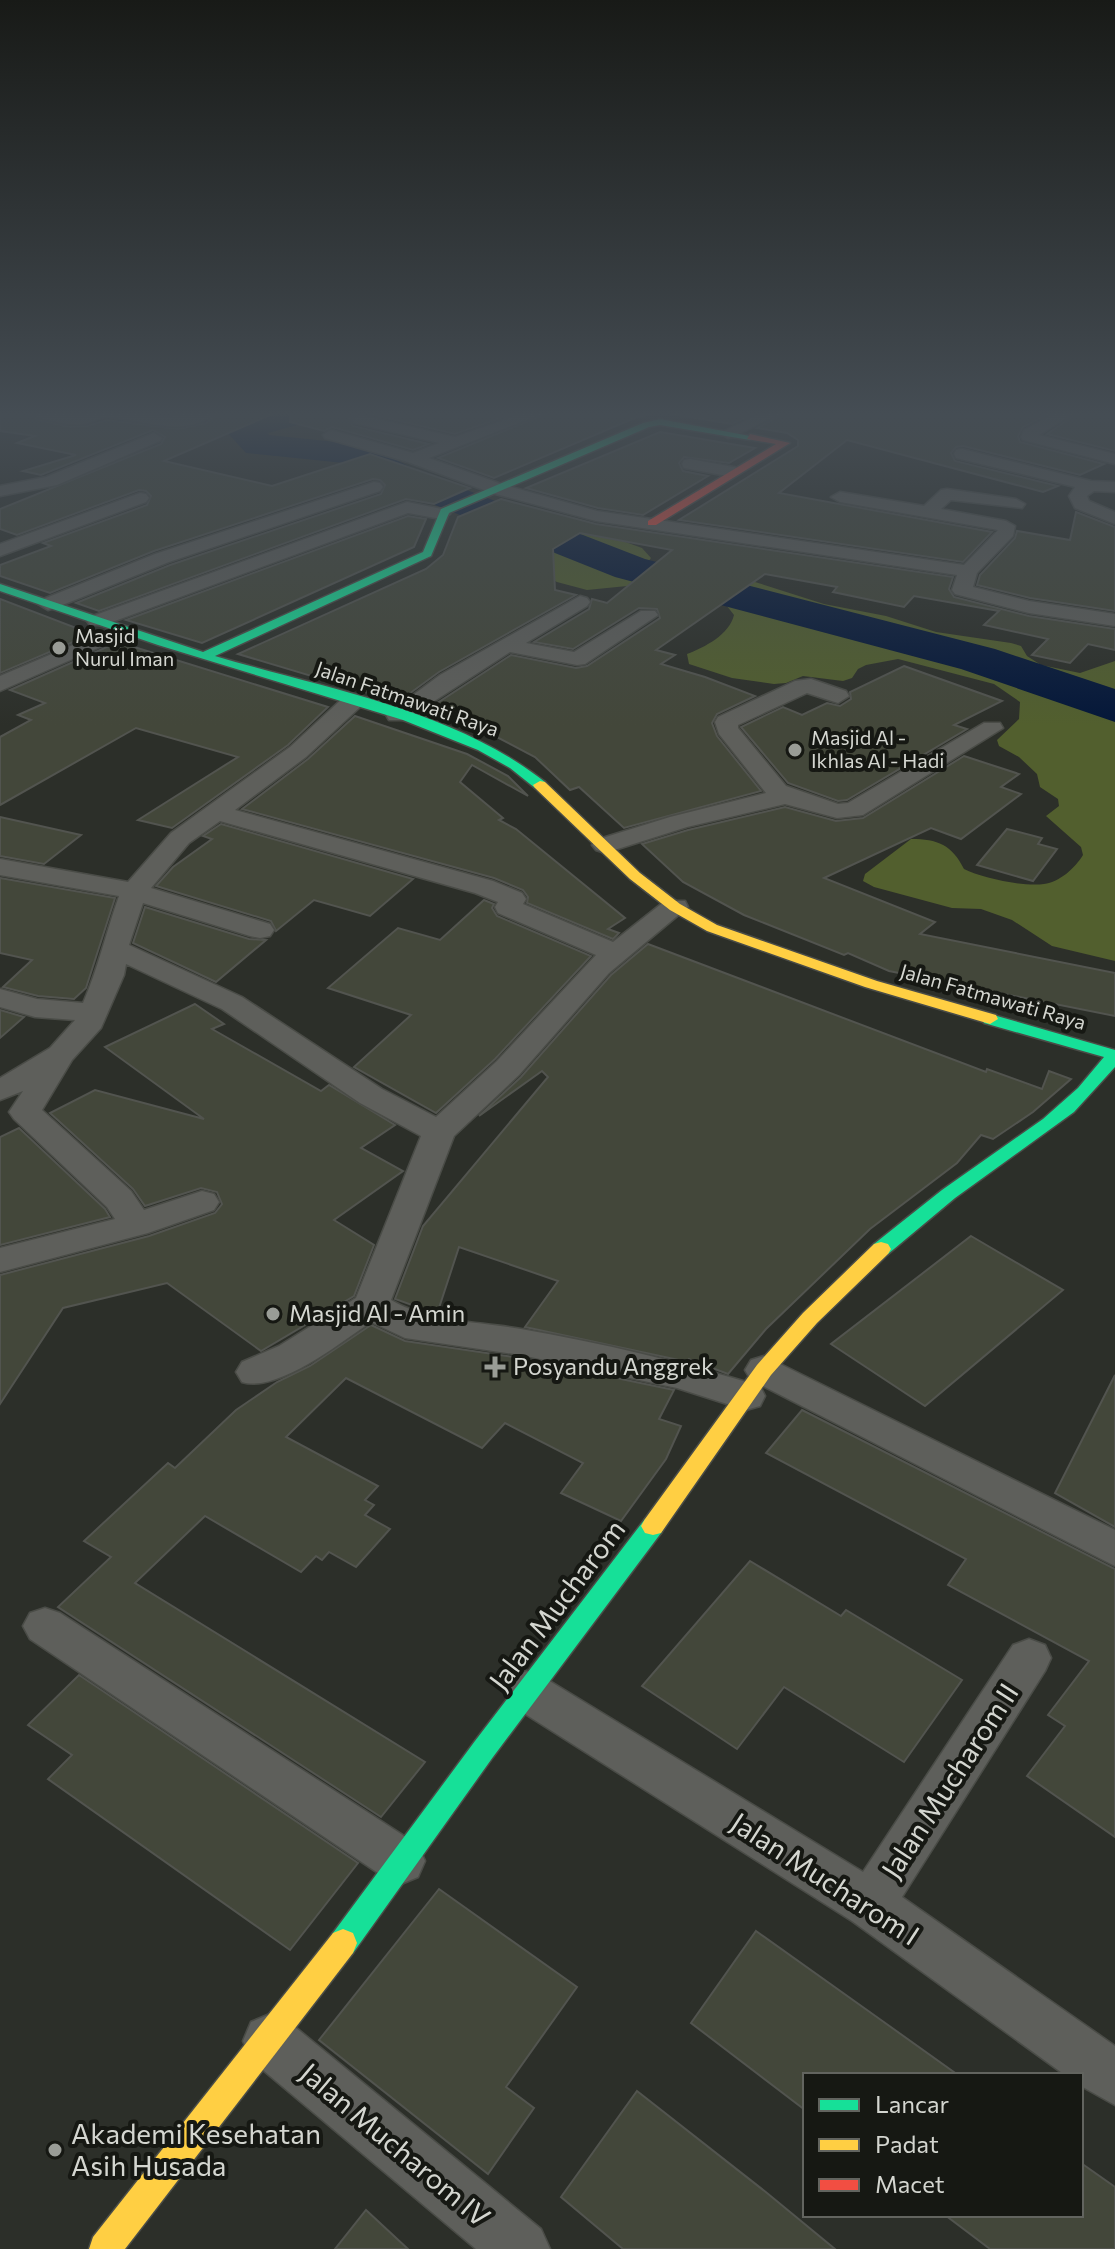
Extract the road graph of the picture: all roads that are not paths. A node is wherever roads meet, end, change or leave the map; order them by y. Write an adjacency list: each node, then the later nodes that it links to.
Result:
1 (89, 517): 9 (street)
2 (285, 517): 14 (street)
3 (380, 517): 18 (street)
4 (443, 517): 21 (street)
5 (604, 517): 8 (street)
6 (662, 517): 8 (street)
7 (946, 517): 10 (street)
8 (652, 523): 10 (street)
9 (0, 550)
10 (968, 571): 16 (street)
11 (0, 587): 14 (street, Jalan Fatmawati Raya)
12 (1098, 597): 16 (street)
13 (580, 602): 20 (street)
14 (48, 604): 18 (street, Jalan Fatmawati Raya)
15 (648, 615): 20 (street)
16 (1084, 616): 17 (street)
17 (1115, 620)
18 (97, 621): 19 (street, Jalan Fatmawati Raya)
19 (120, 631): 21 (street, Jalan Fatmawati Raya); 22 (street)
20 (506, 645): 25 (street)
21 (204, 656): 24 (street, Jalan Fatmawati Raya)
22 (0, 684)
23 (838, 696): 27 (street)
24 (351, 703): 25 (street, Jalan Fatmawati Raya); 28 (street)
25 (397, 715): 29 (street, Jalan Fatmawati Raya)
26 (992, 728): 27 (street)
27 (786, 796): 29 (street)
28 (216, 812): 31 (street); 35 (street)
29 (605, 845): 32 (street, Jalan Fatmawati Raya)
30 (0, 867): 31 (street)
31 (134, 891): 33 (street); 34 (street)
32 (675, 907): 35 (street); 38 (street, Jalan Fatmawati Raya)
33 (260, 930)
34 (114, 948): 37 (street); 40 (street)
35 (617, 953): 40 (street)
36 (0, 998): 37 (street)
37 (92, 1013): 39 (street)
38 (1115, 1055): 46 (street, Jalan Mucharom)
39 (8, 1108): 42 (street)
40 (439, 1132): 44 (street)
41 (202, 1202): 42 (street)
42 (136, 1225): 43 (street)
43 (0, 1260)
44 (371, 1305): 45 (street); 46 (street)
45 (255, 1372)
46 (755, 1383): 47 (street); 50 (street, Jalan Mucharom)
47 (1115, 1549)
48 (45, 1626): 51 (street)
49 (1029, 1658): 52 (street, Jalan Mucharom II)
50 (527, 1691): 51 (street, Jalan Mucharom); 52 (street, Jalan Mucharom I)
51 (401, 1861): 53 (street, Jalan Mucharom)
52 (870, 1904): 54 (street, Jalan Mucharom I)
53 (270, 2041): 55 (street, Jalan Mucharom); 56 (street, Jalan Mucharom IV)
54 (1115, 2078)
55 (105, 2249)
56 (521, 2249)

